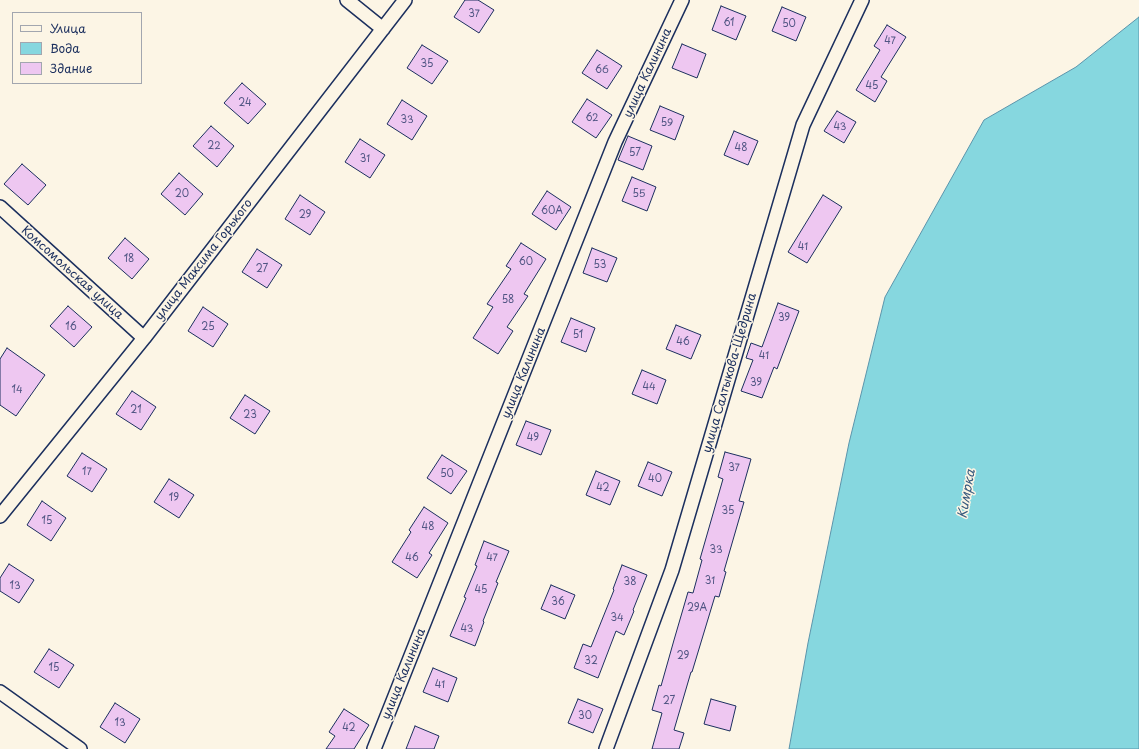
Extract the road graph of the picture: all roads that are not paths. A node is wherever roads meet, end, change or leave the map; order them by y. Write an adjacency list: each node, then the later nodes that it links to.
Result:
1 (347, 0): 5 (street)
2 (404, 0): 5 (street, улица Максима Горького)
3 (682, 0): 11 (street, улица Калинина)
4 (862, 0): 12 (street, улица Салтыкова-Щедрина)
5 (383, 29): 7 (street, улица Максима Горького)
6 (0, 207): 7 (street, Комсомольская улица)
7 (144, 338): 8 (street, улица Максима Горького)
8 (0, 516)
9 (0, 692): 10 (street)
10 (80, 749)
11 (374, 749)
12 (606, 749)

